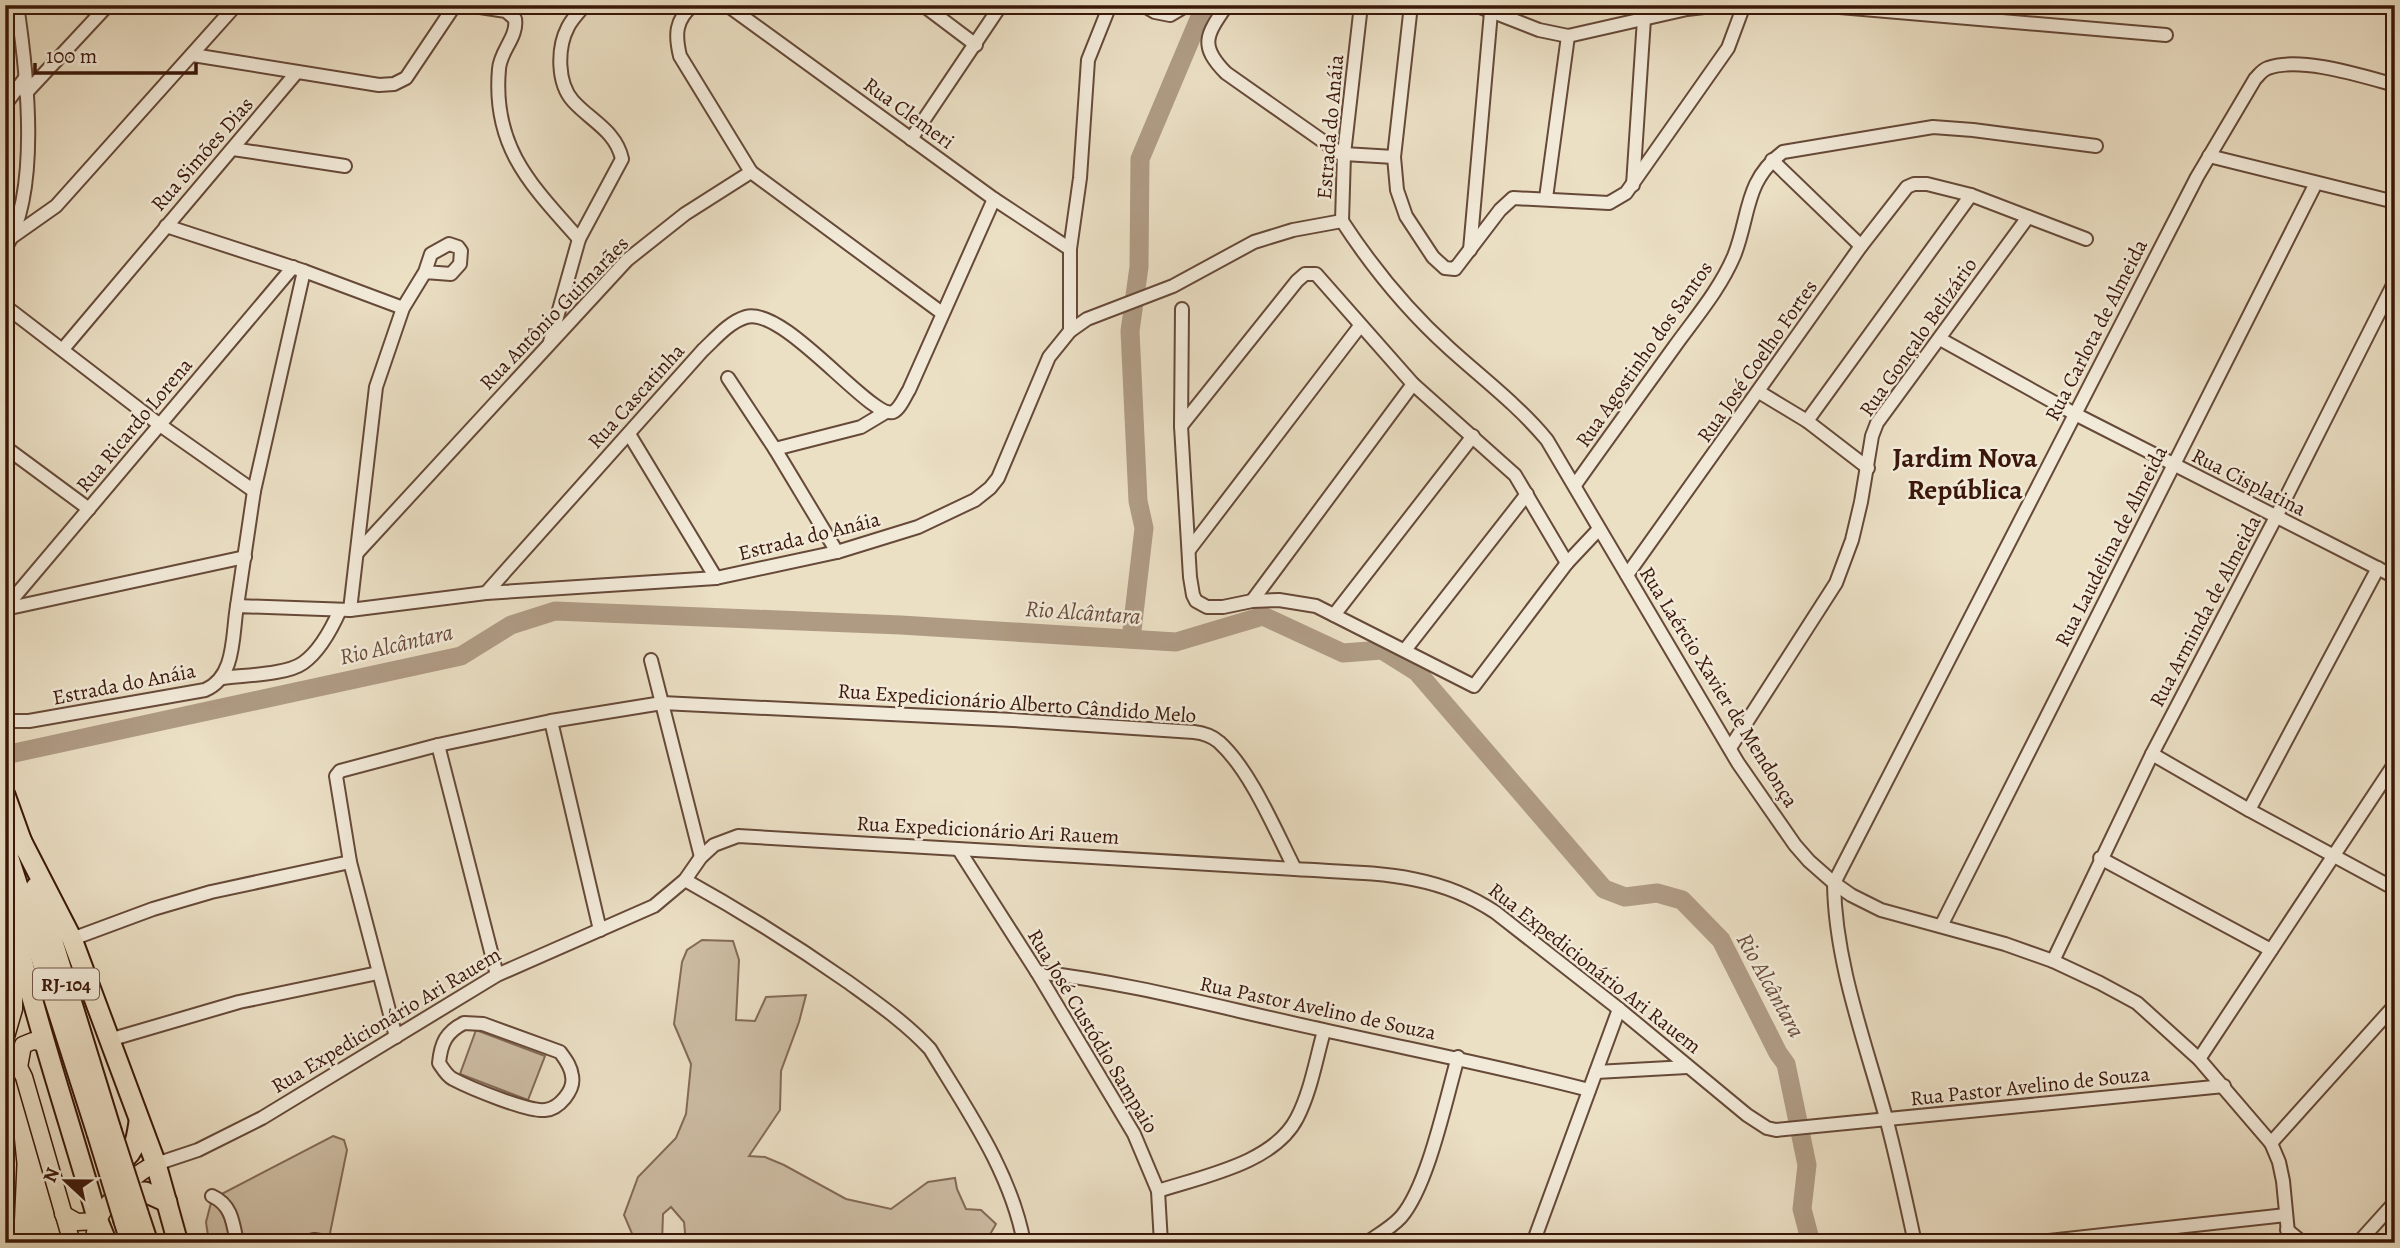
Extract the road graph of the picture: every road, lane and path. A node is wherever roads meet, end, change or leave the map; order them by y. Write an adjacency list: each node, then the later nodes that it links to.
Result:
1 (17, 5): 29 (street)
2 (108, 5): 31 (street)
3 (236, 5): 27 (street)
4 (455, 5): 28 (street)
5 (467, 5): 52 (street)
6 (585, 5): 52 (street)
7 (693, 5): 41 (street)
8 (727, 5): 33 (street, Rua Clemeri)
9 (923, 5): 26 (street)
10 (1001, 5): 26 (street)
11 (1110, 5): 56 (street)
12 (1143, 5): 13 (street)
13 (1186, 5)
14 (1227, 5): 36 (street)
15 (1361, 5): 36 (street, Estrada do Anáia)
16 (1411, 5): 38 (street)
17 (1475, 5): 21 (street)
18 (1721, 5): 23 (street)
19 (1744, 5): 43 (street)
20 (1828, 6): 22 (street)
21 (1491, 12): 25 (street); 57 (street)
22 (1975, 12): 24 (street)
23 (1644, 19): 25 (street); 43 (street)
24 (2166, 35)
25 (1568, 36): 45 (street)
26 (975, 45): 33 (street)
27 (193, 55): 28 (street); 51 (street)
28 (297, 72): 35 (street, Rua Simões Dias)
29 (25, 78): 31 (street); 32 (street)
30 (2395, 85): 37 (street, Rua Carlota de Almeida)
31 (26, 93): 51 (street)
32 (5, 105)
33 (911, 139): 46 (street, Rua Clemeri)
34 (2096, 146): 39 (street)
35 (233, 149): 40 (street); 50 (street, Rua Simões Dias)
36 (1344, 155): 38 (street); 49 (street, Estrada do Anáia)
37 (2209, 156): 42 (street); 74 (street, Rua Carlota de Almeida)
38 (1394, 157): 57 (street)
39 (1772, 160): 54 (street); 84 (street, Rua Agostinho dos Santos)
40 (345, 166)
41 (751, 172): 64 (street); 68 (street, Rua Antônio Guimarães)
42 (2316, 183): 47 (street); 82 (street, Rua Laudelina de Almeida)
43 (1633, 185): 45 (street)
44 (1971, 195): 48 (street); 54 (street, Rua José Coelho Fortes); 75 (street)
45 (1546, 198): 57 (street)
46 (993, 199): 56 (street, Rua Clemeri); 64 (street)
47 (2395, 202)
48 (2028, 217): 53 (street); 67 (street, Rua Gonçalo Belizário)
49 (1342, 220): 66 (street, Estrada do Anáia); 84 (street, Rua Laércio Xavier de Mendonça)
50 (166, 226): 58 (street); 69 (street, Rua Simões Dias)
51 (12, 237): 55 (street)
52 (579, 239): 68 (street)
53 (2086, 239)
54 (1861, 246): 72 (street, Rua José Coelho Fortes)
55 (5, 249)
56 (1070, 249): 66 (street)
57 (1470, 251)
58 (298, 269): 62 (street); 76 (street, Rua Ricardo Lorena); 85 (street)
59 (425, 272): 62 (street)
60 (2395, 281): 88 (street, Rua Arminda de Almeida)
61 (5, 306): 69 (street)
62 (403, 308): 92 (street)
63 (1182, 309): 77 (street)
64 (942, 313): 73 (street)
65 (1360, 326): 71 (street); 77 (street); 90 (street)
66 (1070, 331): 91 (street, Estrada do Anáia)
67 (1940, 339): 74 (street, Rua Cisplatina); 83 (street, Rua Gonçalo Belizário)
68 (550, 344): 92 (street, Rua Antônio Guimarães)
69 (63, 349): 76 (street)
70 (728, 378): 81 (street)
71 (1413, 384): 79 (street); 100 (street)
72 (1759, 392): 75 (street); 96 (street, Rua José Coelho Fortes)
73 (886, 412): 78 (street, Rua Cascatinha); 81 (street)
74 (2075, 414): 82 (street, Rua Cisplatina); 125 (street, Rua Carlota de Almeida)
75 (1807, 421): 83 (street)
76 (160, 425): 85 (street); 87 (street, Rua Ricardo Lorena)
77 (1181, 426): 90 (street)
78 (629, 434): 98 (street); 99 (street, Rua Cascatinha)
79 (1473, 436): 86 (street); 104 (street)
80 (5, 447): 87 (street)
81 (775, 449): 91 (street)
82 (2174, 465): 88 (street, Rua Cisplatina); 128 (street, Rua Laudelina de Almeida)
83 (1868, 468): 112 (street, Rua Gonçalo Belizário)
84 (1575, 485): 89 (street, Rua Laércio Xavier de Mendonça)
85 (254, 491): 93 (street)
86 (1527, 494): 94 (street); 105 (street)
87 (89, 509): 102 (street, Rua Ricardo Lorena)
88 (2276, 517): 95 (street, Rua Cisplatina); 113 (street, Rua Arminda de Almeida)
89 (1599, 529): 94 (street); 96 (street, Rua Laércio Xavier de Mendonça)
90 (1189, 551): 100 (street)
91 (837, 552): 98 (street, Estrada do Anáia)
92 (357, 553): 103 (street)
93 (245, 556): 101 (street); 102 (street)
94 (1567, 563): 105 (street)
95 (2378, 568): 97 (street, Rua Cisplatina); 116 (street)
96 (1627, 575): 112 (street, Rua Laércio Xavier de Mendonça)
97 (2395, 577)
98 (716, 578): 99 (street, Estrada do Anáia)
99 (486, 593): 103 (street, Estrada do Anáia)
100 (1252, 601): 104 (street)
101 (237, 606): 103 (street, Estrada do Anáia); 107 (street, Estrada do Anáia)
102 (5, 609)
103 (345, 610): 107 (street)
104 (1334, 615): 105 (street)
105 (1405, 650)
106 (651, 660): 108 (street)
107 (223, 678): 109 (street, Estrada do Anáia)
108 (662, 703): 110 (street, Rua Expedicionário Alberto Cândido Melo); 120 (street); 123 (street, Rua Expedicionário Alberto Cândido Melo)
109 (5, 721)
110 (551, 721): 111 (street, Rua Expedicionário Alberto Cândido Melo); 129 (street)
111 (438, 745): 122 (street, Rua Expedicionário Alberto Cândido Melo); 136 (street)
112 (1730, 748): 125 (street, Rua Laércio Xavier de Mendonça)
113 (2152, 754): 116 (street); 121 (street, Rua Arminda de Almeida)
114 (2395, 763): 119 (street)
115 (5, 795): 117 (highway, RJ-104)
116 (2249, 810): 119 (street)
117 (13, 842): 131 (highway); 168 (highway, RJ-104, bridge)
118 (959, 850): 120 (street, Rua Expedicionário Ari Rauem); 123 (street, Rua Expedicionário Ari Rauem); 134 (street, Rua José Custódio Sampaio)
119 (2333, 855): 127 (street); 132 (street)
120 (701, 857): 124 (street, Rua Expedicionário Ari Rauem)
121 (2101, 858): 132 (street); 133 (street, Rua Arminda de Almeida)
122 (350, 862): 131 (street); 135 (street)
123 (1295, 869): 138 (street, Rua Expedicionário Ari Rauem)
124 (685, 880): 129 (street, Rua Expedicionário Ari Rauem); 181 (street)
125 (1834, 883): 128 (street, Rua Laércio Xavier de Mendonça); 153 (street)
126 (5, 887): 130 (highway)
127 (2395, 888)
128 (1941, 926): 133 (street, Rua Laércio Xavier de Mendonça)
129 (600, 930): 136 (street, Rua Expedicionário Ari Rauem)
130 (15, 937): 141 (main road); 143 (highway)
131 (72, 939): 142 (highway)
132 (2271, 950): 146 (street)
133 (2053, 961): 146 (street, Rua Laércio Xavier de Mendonça)
134 (1037, 972): 139 (street, Rua Pastor Avelino de Souza); 161 (street, Rua José Custódio Sampaio)
135 (378, 973): 140 (street); 142 (street)
136 (497, 975): 140 (street, Rua Expedicionário Ari Rauem)
137 (2395, 1005): 157 (street)
138 (1619, 1009): 148 (street, Rua Expedicionário Ari Rauem); 149 (street)
139 (1324, 1031): 145 (street, Rua Pastor Avelino de Souza); 161 (street)
140 (396, 1037): 160 (street, Rua Expedicionário Ari Rauem)
141 (5, 1040)
142 (109, 1040): 154 (highway)
143 (44, 1043): 147 (main road); 158 (highway)
144 (5, 1053): 147 (main road)
145 (1458, 1057): 151 (street, Rua Pastor Avelino de Souza); 183 (street)
146 (2199, 1059): 150 (street, Rua Laércio Xavier de Mendonça)
147 (12, 1067): 166 (main road)
148 (1688, 1067): 149 (street); 155 (street, Rua Expedicionário Ari Rauem)
149 (1596, 1072): 151 (street)
150 (2224, 1086): 153 (street, Rua Pastor Avelino de Souza); 157 (street, Rua Laércio Xavier de Mendonça)
151 (1589, 1090): 184 (street)
152 (528, 1108): 152 (street)
153 (1886, 1119): 155 (street, Rua Pastor Avelino de Souza); 185 (street)
154 (139, 1120): 159 (highway); 160 (highway)
155 (1840, 1124)
156 (5, 1134): 170 (main road)
157 (2271, 1143): 167 (street, Rua Laércio Xavier de Mendonça)
158 (76, 1151): 159 (main road, Rua Expedicionário Ari Rauem); 169 (highway)
159 (114, 1166): 160 (main road, Rua Expedicionário Ari Rauem)
160 (149, 1166): 162 (main road, Rua Expedicionário Ari Rauem); 164 (highway)
161 (1158, 1191): 182 (street, Rua José Custódio Sampaio)
162 (120, 1193): 164 (highway); 169 (main road, Rua Expedicionário Ari Rauem)
163 (212, 1196): 178 (street)
164 (167, 1202): 177 (highway)
165 (2395, 1202): 188 (street)
166 (63, 1214): 169 (main road); 172 (main road)
167 (2286, 1215): 171 (street, Rua Laércio Xavier de Mendonça); 186 (street)
168 (131, 1217): 175 (highway, RJ-104); 176 (highway, RJ-104)
169 (98, 1221): 173 (main road); 174 (highway)
170 (5, 1232)
171 (2288, 1236): 187 (street)
172 (72, 1243)
173 (93, 1243)
174 (107, 1243)
175 (131, 1243)
176 (148, 1243)
177 (178, 1243)
178 (237, 1243)
179 (301, 1243): 180 (street)
180 (333, 1243)
181 (1024, 1243)
182 (1161, 1243)
183 (1366, 1243)
184 (1533, 1243)
185 (1915, 1243)
186 (2030, 1243)
187 (2303, 1243)
188 (2358, 1243)

